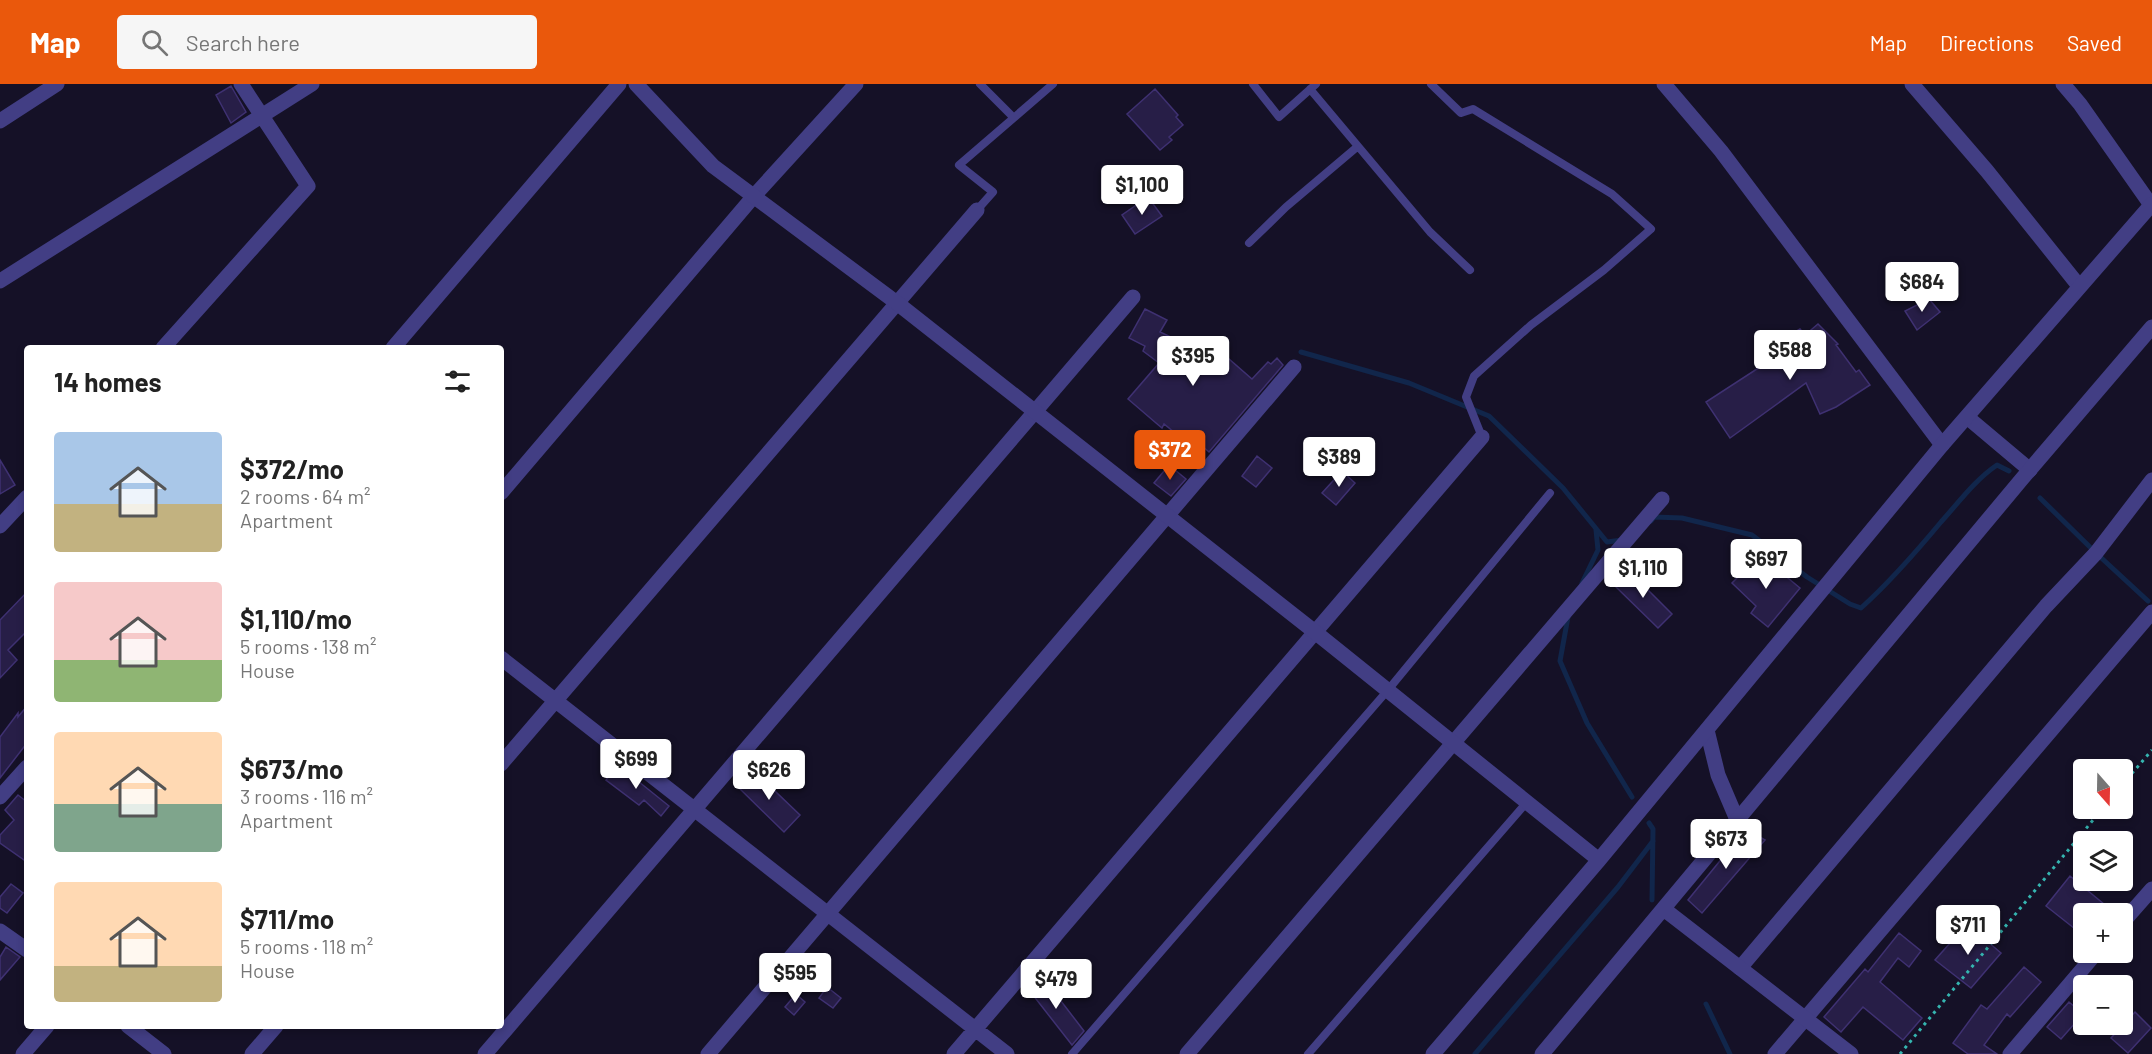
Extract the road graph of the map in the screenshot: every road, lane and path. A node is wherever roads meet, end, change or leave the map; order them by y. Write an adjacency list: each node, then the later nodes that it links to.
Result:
1 (57, 84): 17 (street)
2 (242, 84): 15 (street)
3 (312, 84): 15 (street)
4 (619, 84): 30 (street)
5 (636, 84): 19 (street)
6 (856, 84): 19 (street)
7 (980, 84): 16 (lane)
8 (1053, 84): 16 (lane)
9 (1253, 84): 14 (lane)
10 (1431, 84): 34 (lane)
11 (1664, 84): 35 (street)
12 (1912, 84): 25 (street)
13 (2064, 84): 20 (street)
14 (1313, 86): 18 (lane)
15 (262, 116): 24 (street); 29 (street)
16 (1013, 117): 21 (lane)
17 (0, 121)
18 (1357, 147): 22 (lane); 23 (lane)
19 (754, 196): 27 (street); 38 (street)
20 (2151, 205): 25 (street)
21 (977, 210): 27 (street)
22 (1249, 243)
23 (1470, 270)
24 (0, 281)
25 (2079, 286): 33 (street)
26 (1133, 297): 32 (street)
27 (897, 303): 32 (street); 48 (street)
28 (2152, 327): 36 (street)
29 (166, 345)
30 (396, 345)
31 (1294, 367): 42 (street)
32 (1035, 412): 42 (street); 57 (street)
33 (1967, 417): 35 (street); 36 (street)
34 (1482, 437): 45 (street)
35 (1942, 445): 49 (street)
36 (2030, 470): 59 (street)
37 (2152, 480): 68 (street)
38 (504, 490)
39 (1550, 493): 47 (lane)
40 (1662, 499): 50 (street)
41 (24, 500): 43 (street)
42 (1167, 516): 45 (street); 64 (street)
43 (0, 526)
44 (2152, 612): 69 (street)
45 (1315, 632): 47 (street); 73 (street)
46 (504, 660): 48 (street)
47 (1388, 690): 50 (street); 81 (lane)
48 (555, 701): 52 (street); 57 (street)
49 (1707, 730): 59 (street); 60 (street)
50 (1453, 742): 56 (street); 82 (street)
51 (2152, 750): 54 (path)
52 (504, 760)
53 (24, 770): 55 (street)
54 (2133, 772)
55 (0, 797)
56 (1527, 802): 60 (street); 83 (lane)
57 (695, 809): 64 (street); 77 (street)
58 (2094, 819): 88 (path)
59 (1738, 822): 62 (street)
60 (1599, 860): 84 (street)
61 (2152, 889): 63 (street)
62 (1665, 910): 68 (street); 85 (street)
63 (2133, 911)
64 (828, 913): 73 (street); 78 (street)
65 (0, 931): 66 (street)
66 (24, 948)
67 (2088, 963): 89 (street)
68 (1740, 968): 69 (street)
69 (1805, 1018): 86 (street); 87 (street)
70 (44, 1029): 74 (street)
71 (132, 1029): 75 (street)
72 (273, 1029): 76 (street)
73 (976, 1029): 79 (street); 80 (street)
74 (23, 1054)
75 (164, 1054)
76 (252, 1054)
77 (485, 1054)
78 (708, 1054)
79 (954, 1054)
80 (1007, 1054)
81 (1072, 1054)
82 (1187, 1054)
83 (1308, 1054)
84 (1433, 1054)
85 (1542, 1054)
86 (1775, 1054)
87 (1851, 1054)
88 (1899, 1054)
89 (2010, 1054)

